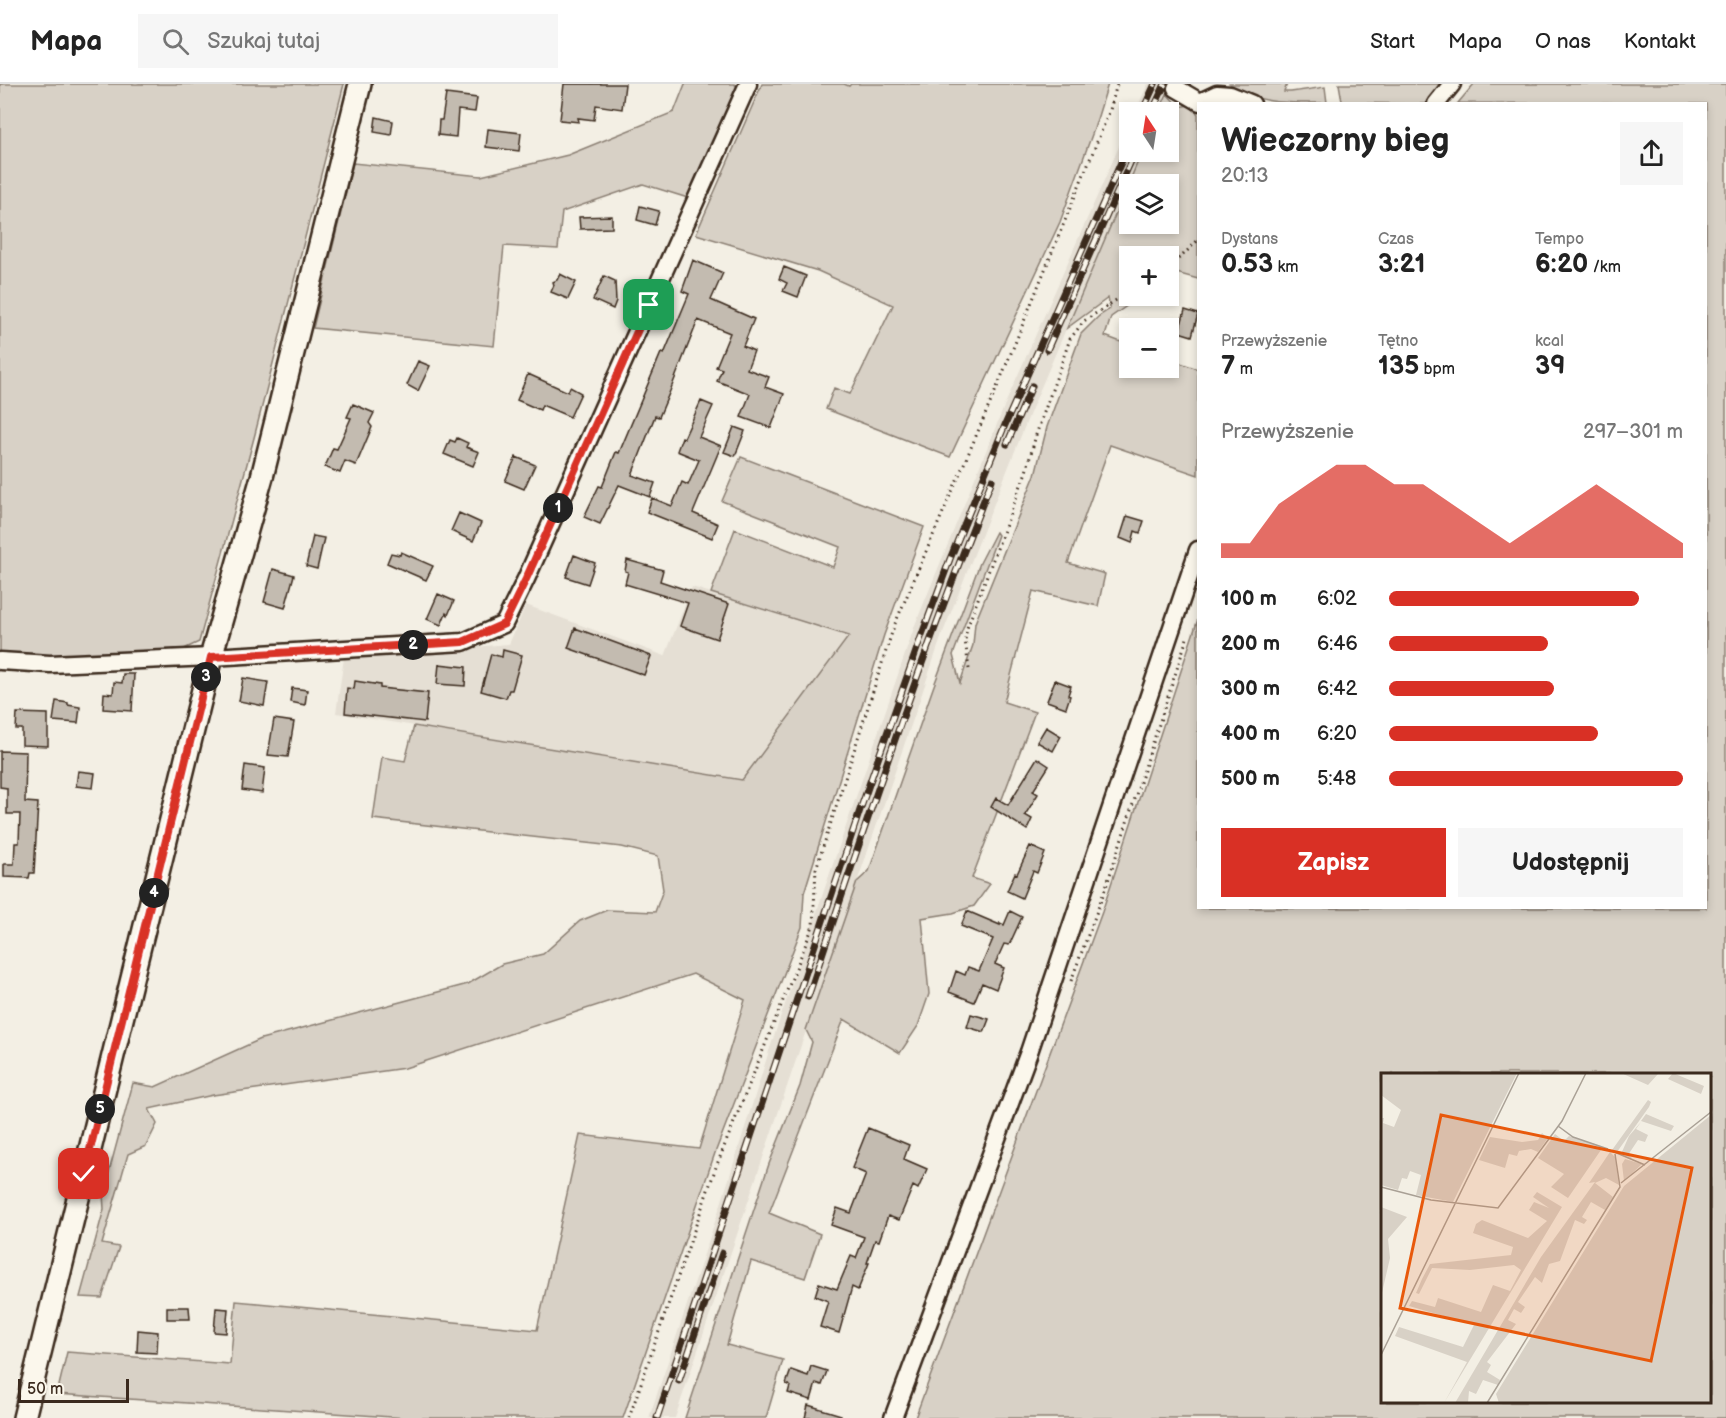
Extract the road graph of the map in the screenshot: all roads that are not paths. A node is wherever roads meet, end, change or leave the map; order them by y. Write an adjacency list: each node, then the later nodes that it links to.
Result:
1 (360, 84): 10 (main road)
2 (748, 84): 10 (street)
3 (1452, 84): 8 (street)
4 (1176, 88): 5 (street)
5 (1199, 102)
6 (1203, 102): 7 (street)
7 (1247, 102)
8 (1438, 102)
9 (1197, 553): 13 (street)
10 (211, 657): 11 (street); 12 (main road)
11 (0, 660)
12 (24, 1418)
13 (892, 1418)

